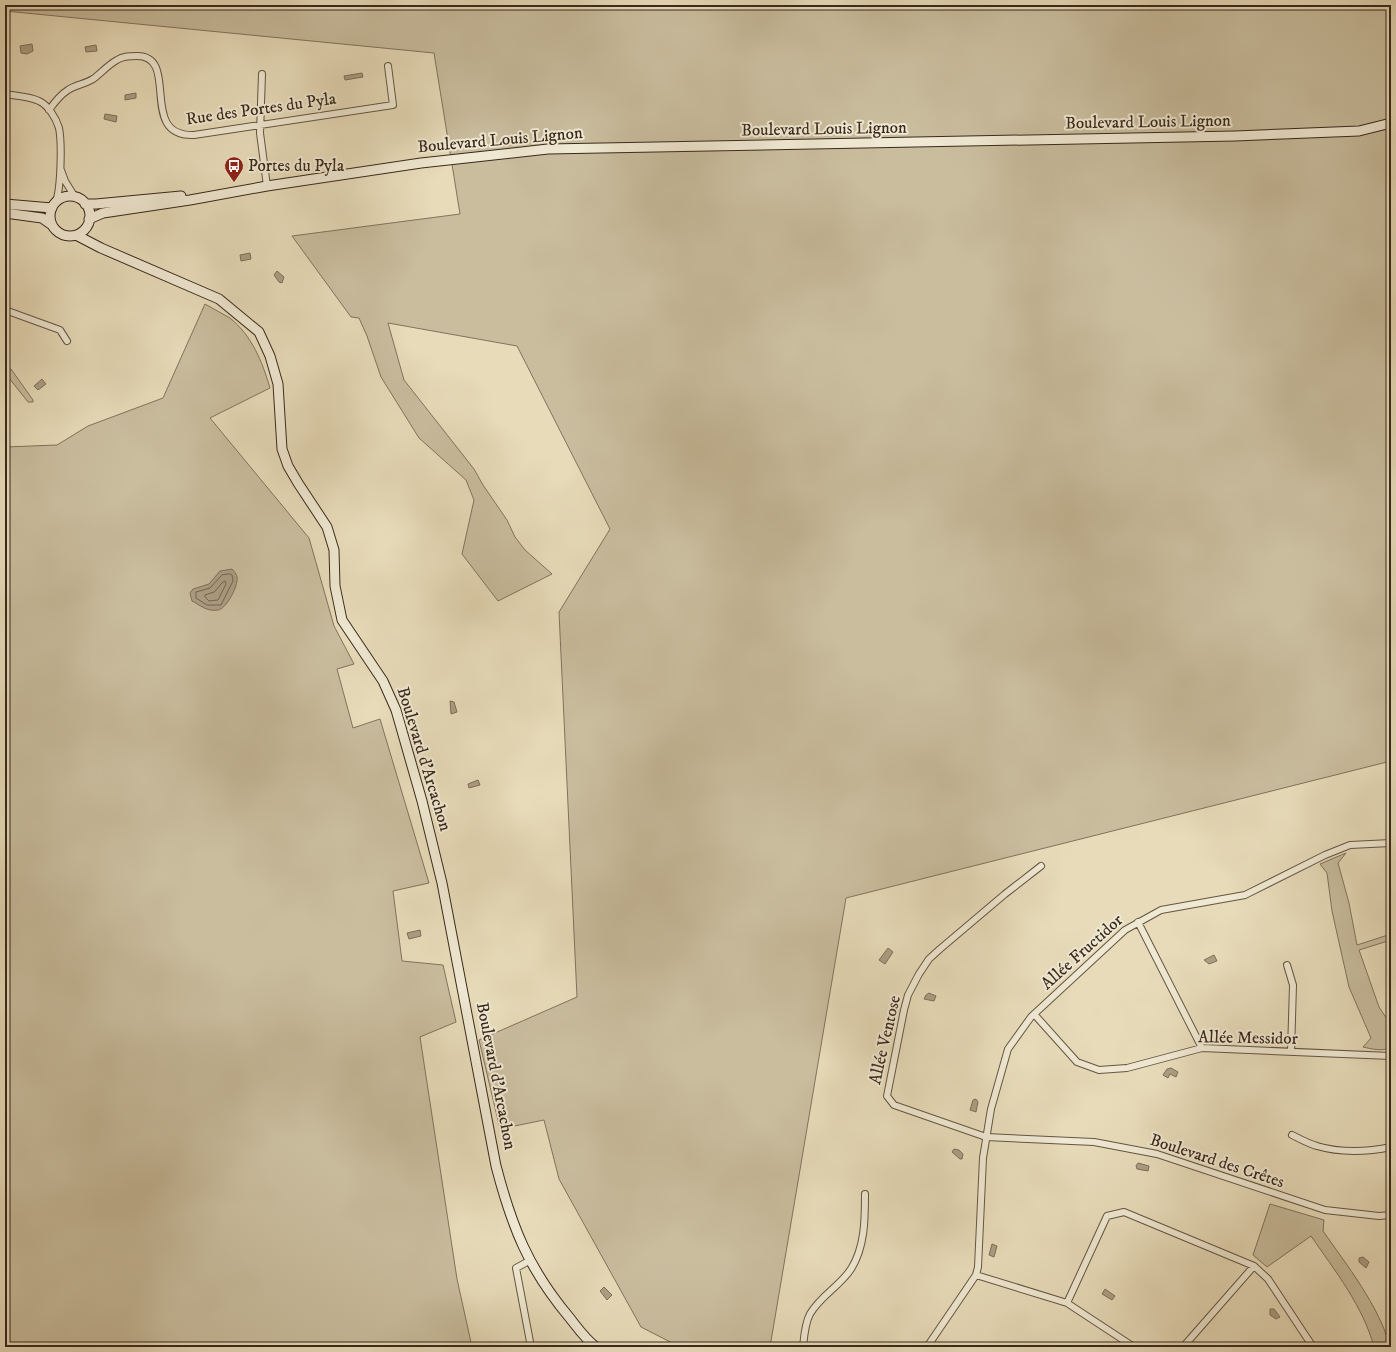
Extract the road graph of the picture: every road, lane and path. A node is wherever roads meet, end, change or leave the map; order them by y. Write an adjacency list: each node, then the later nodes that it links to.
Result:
1 (388, 66): 6 (street, Rue des Portes du Pyla)
2 (262, 74): 6 (street)
3 (5, 94): 4 (street)
4 (49, 110): 6 (street, Rue des Portes du Pyla); 7 (street)
5 (1391, 123): 8 (main road, Boulevard Louis Lignon)
6 (260, 125): 8 (street)
7 (60, 162): 9 (street); 12 (street)
8 (264, 187): 11 (main road); 14 (main road)
9 (75, 197): 11 (main road); 12 (main road)
10 (5, 204): 12 (main road)
11 (85, 204): 14 (main road)
12 (54, 205): 15 (main road)
13 (5, 213): 15 (main road)
14 (89, 222): 16 (main road); 17 (main road)
15 (52, 225): 16 (main road)
16 (76, 235): 17 (main road, Boulevard d'Arcachon)
17 (101, 248): 33 (main road, Boulevard d'Arcachon)
18 (5, 310): 19 (street)
19 (67, 341)
20 (1391, 843): 22 (street, Allée Fructidor)
21 (1041, 866): 29 (street, Allée Ventose)
22 (1138, 922): 24 (street, Allée Fructidor); 25 (street)
23 (1287, 966): 26 (street)
24 (1034, 1014): 25 (street, Allée Messidor); 29 (street, Allée Fructidor)
25 (1202, 1048): 26 (street, Allée Messidor)
26 (1292, 1052): 27 (street, Allée Messidor)
27 (1391, 1059)
28 (1292, 1135): 30 (street)
29 (986, 1137): 32 (street, Boulevard des Crêtes); 35 (street, Allée Fructidor)
30 (1391, 1147)
31 (864, 1194): 39 (street)
32 (1391, 1215)
33 (529, 1261): 37 (street); 38 (main road, Boulevard d'Arcachon)
34 (1254, 1266): 36 (street); 42 (street); 43 (street)
35 (976, 1275): 36 (street); 40 (street)
36 (1067, 1303): 41 (street)
37 (531, 1347)
38 (596, 1347)
39 (802, 1347)
40 (927, 1347)
41 (1134, 1347)
42 (1183, 1347)
43 (1313, 1347)

